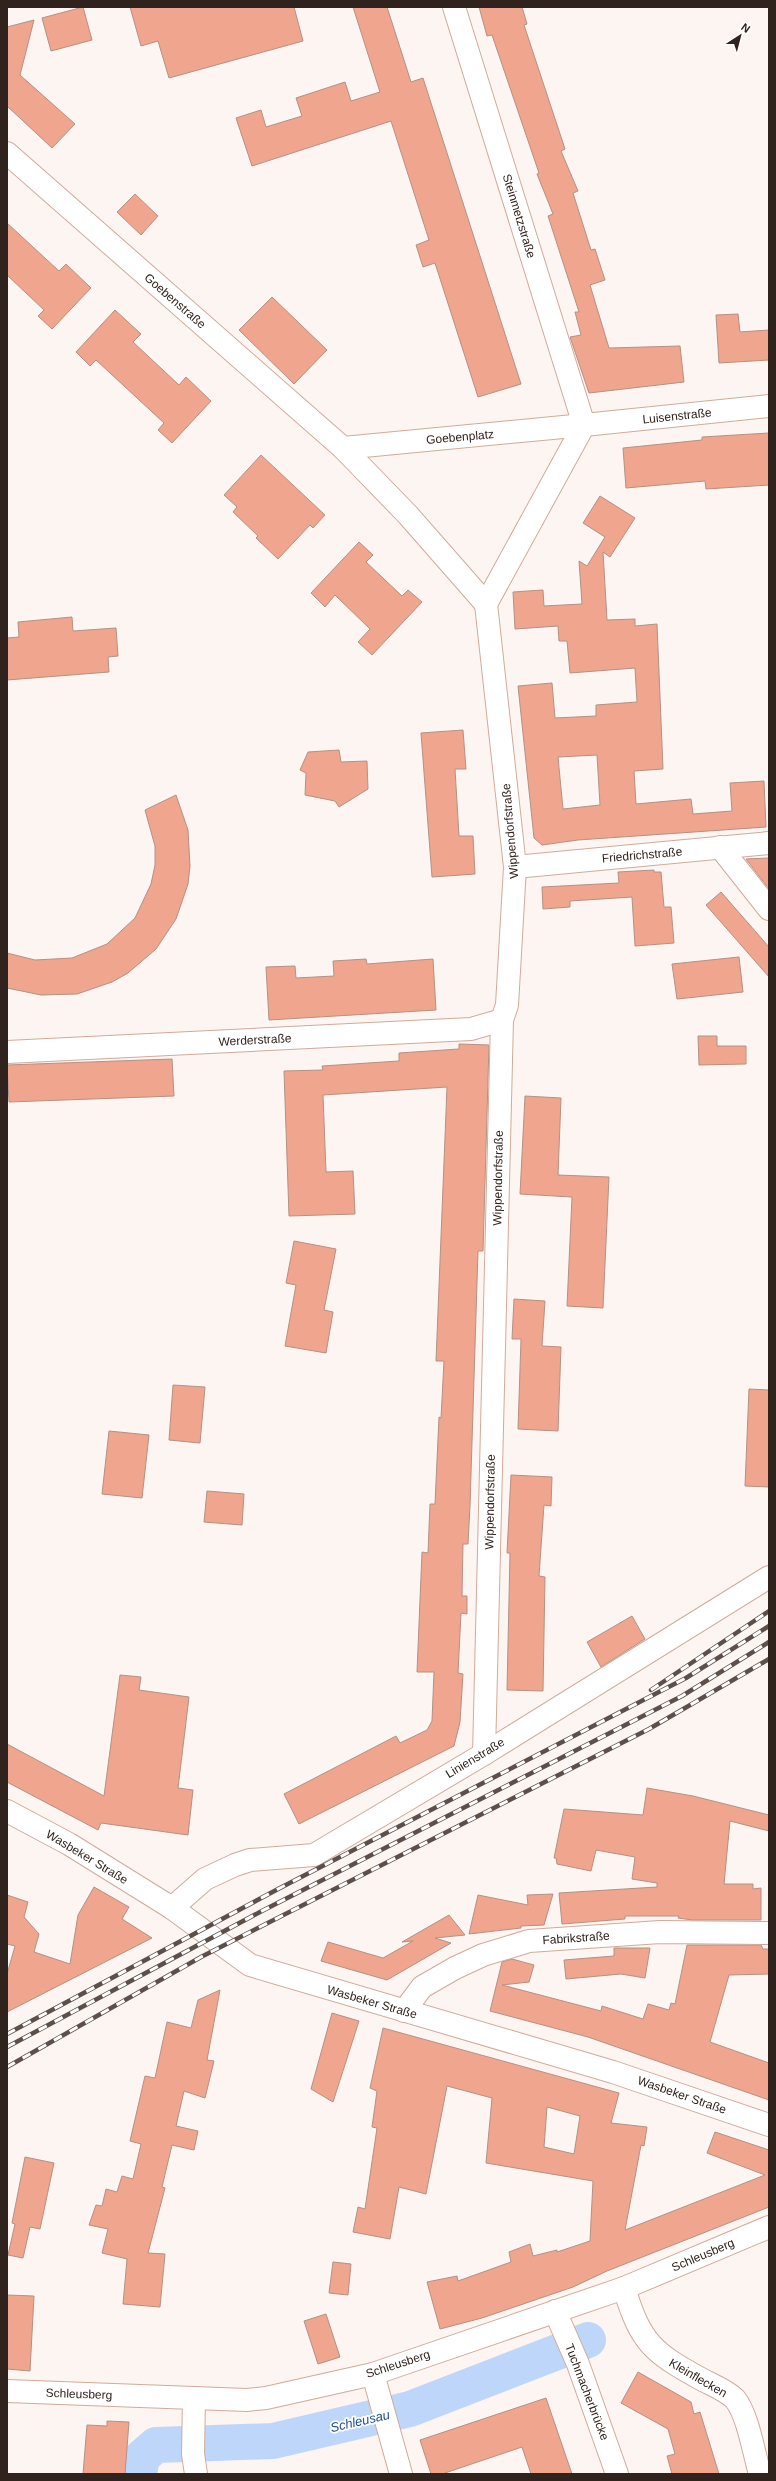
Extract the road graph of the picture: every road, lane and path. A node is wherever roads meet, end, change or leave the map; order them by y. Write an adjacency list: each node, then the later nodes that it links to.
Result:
1 (454, 7): 4 (street, Steinmetzstraße)
2 (7, 153): 5 (street, Goebenstraße)
3 (769, 406): 4 (street, Luisenstraße)
4 (584, 425): 5 (street, Goebenplatz); 6 (street)
5 (343, 448): 6 (street)
6 (486, 604): 9 (street, Wippendorfstraße)
7 (769, 843): 8 (street, Friedrichstraße)
8 (720, 847): 9 (street, Friedrichstraße); 10 (street)
9 (515, 867): 11 (street, Wippendorfstraße)
10 (769, 909)
11 (502, 1020): 12 (street, Werderstraße); 14 (street, Wippendorfstraße)
12 (7, 1052)
13 (769, 1577): 14 (street, Linienstraße)
14 (484, 1754): 16 (street, Linienstraße)
15 (7, 1811): 16 (street, Wasbeker Straße)
16 (172, 1908): 18 (street, Wasbeker Straße)
17 (769, 1933): 18 (street, Fabrikstraße)
18 (404, 2011): 19 (street, Wasbeker Straße)
19 (769, 2125)
20 (769, 2227): 21 (street, Schleusberg)
21 (624, 2288): 22 (street, Schleusberg); 29 (street, Kleinflecken)
22 (555, 2311): 23 (street, Schleusberg); 28 (street, Tuchmacherbrücke)
23 (373, 2374): 25 (street, Schleusberg); 27 (street)
24 (7, 2391): 25 (street, Schleusberg)
25 (194, 2398): 26 (street)
26 (195, 2464)
27 (401, 2474)
28 (617, 2474)
29 (760, 2474)

